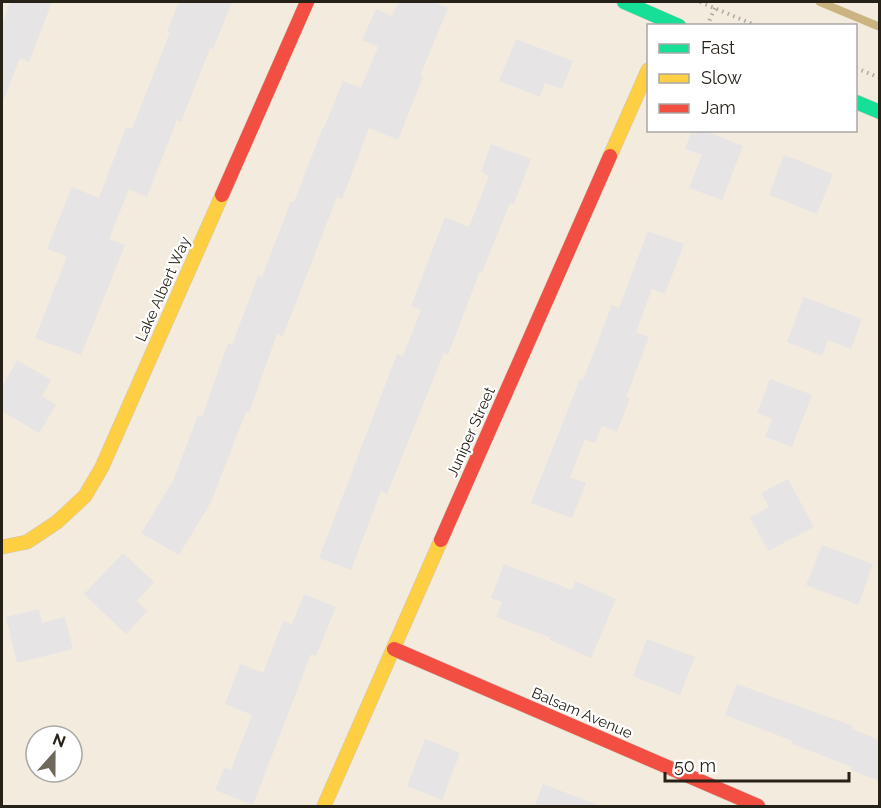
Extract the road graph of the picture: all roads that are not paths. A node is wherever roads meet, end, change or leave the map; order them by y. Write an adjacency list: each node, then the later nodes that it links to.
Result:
1 (308, 2): 7 (street, Lake Albert Way)
2 (624, 2): 3 (street)
3 (674, 24)
4 (647, 72): 8 (street, Juniper Street)
5 (857, 103): 6 (street)
6 (879, 112)
7 (2, 547)
8 (394, 649): 9 (street, Juniper Street); 10 (street, Balsam Avenue)
9 (324, 807)
10 (758, 807)

